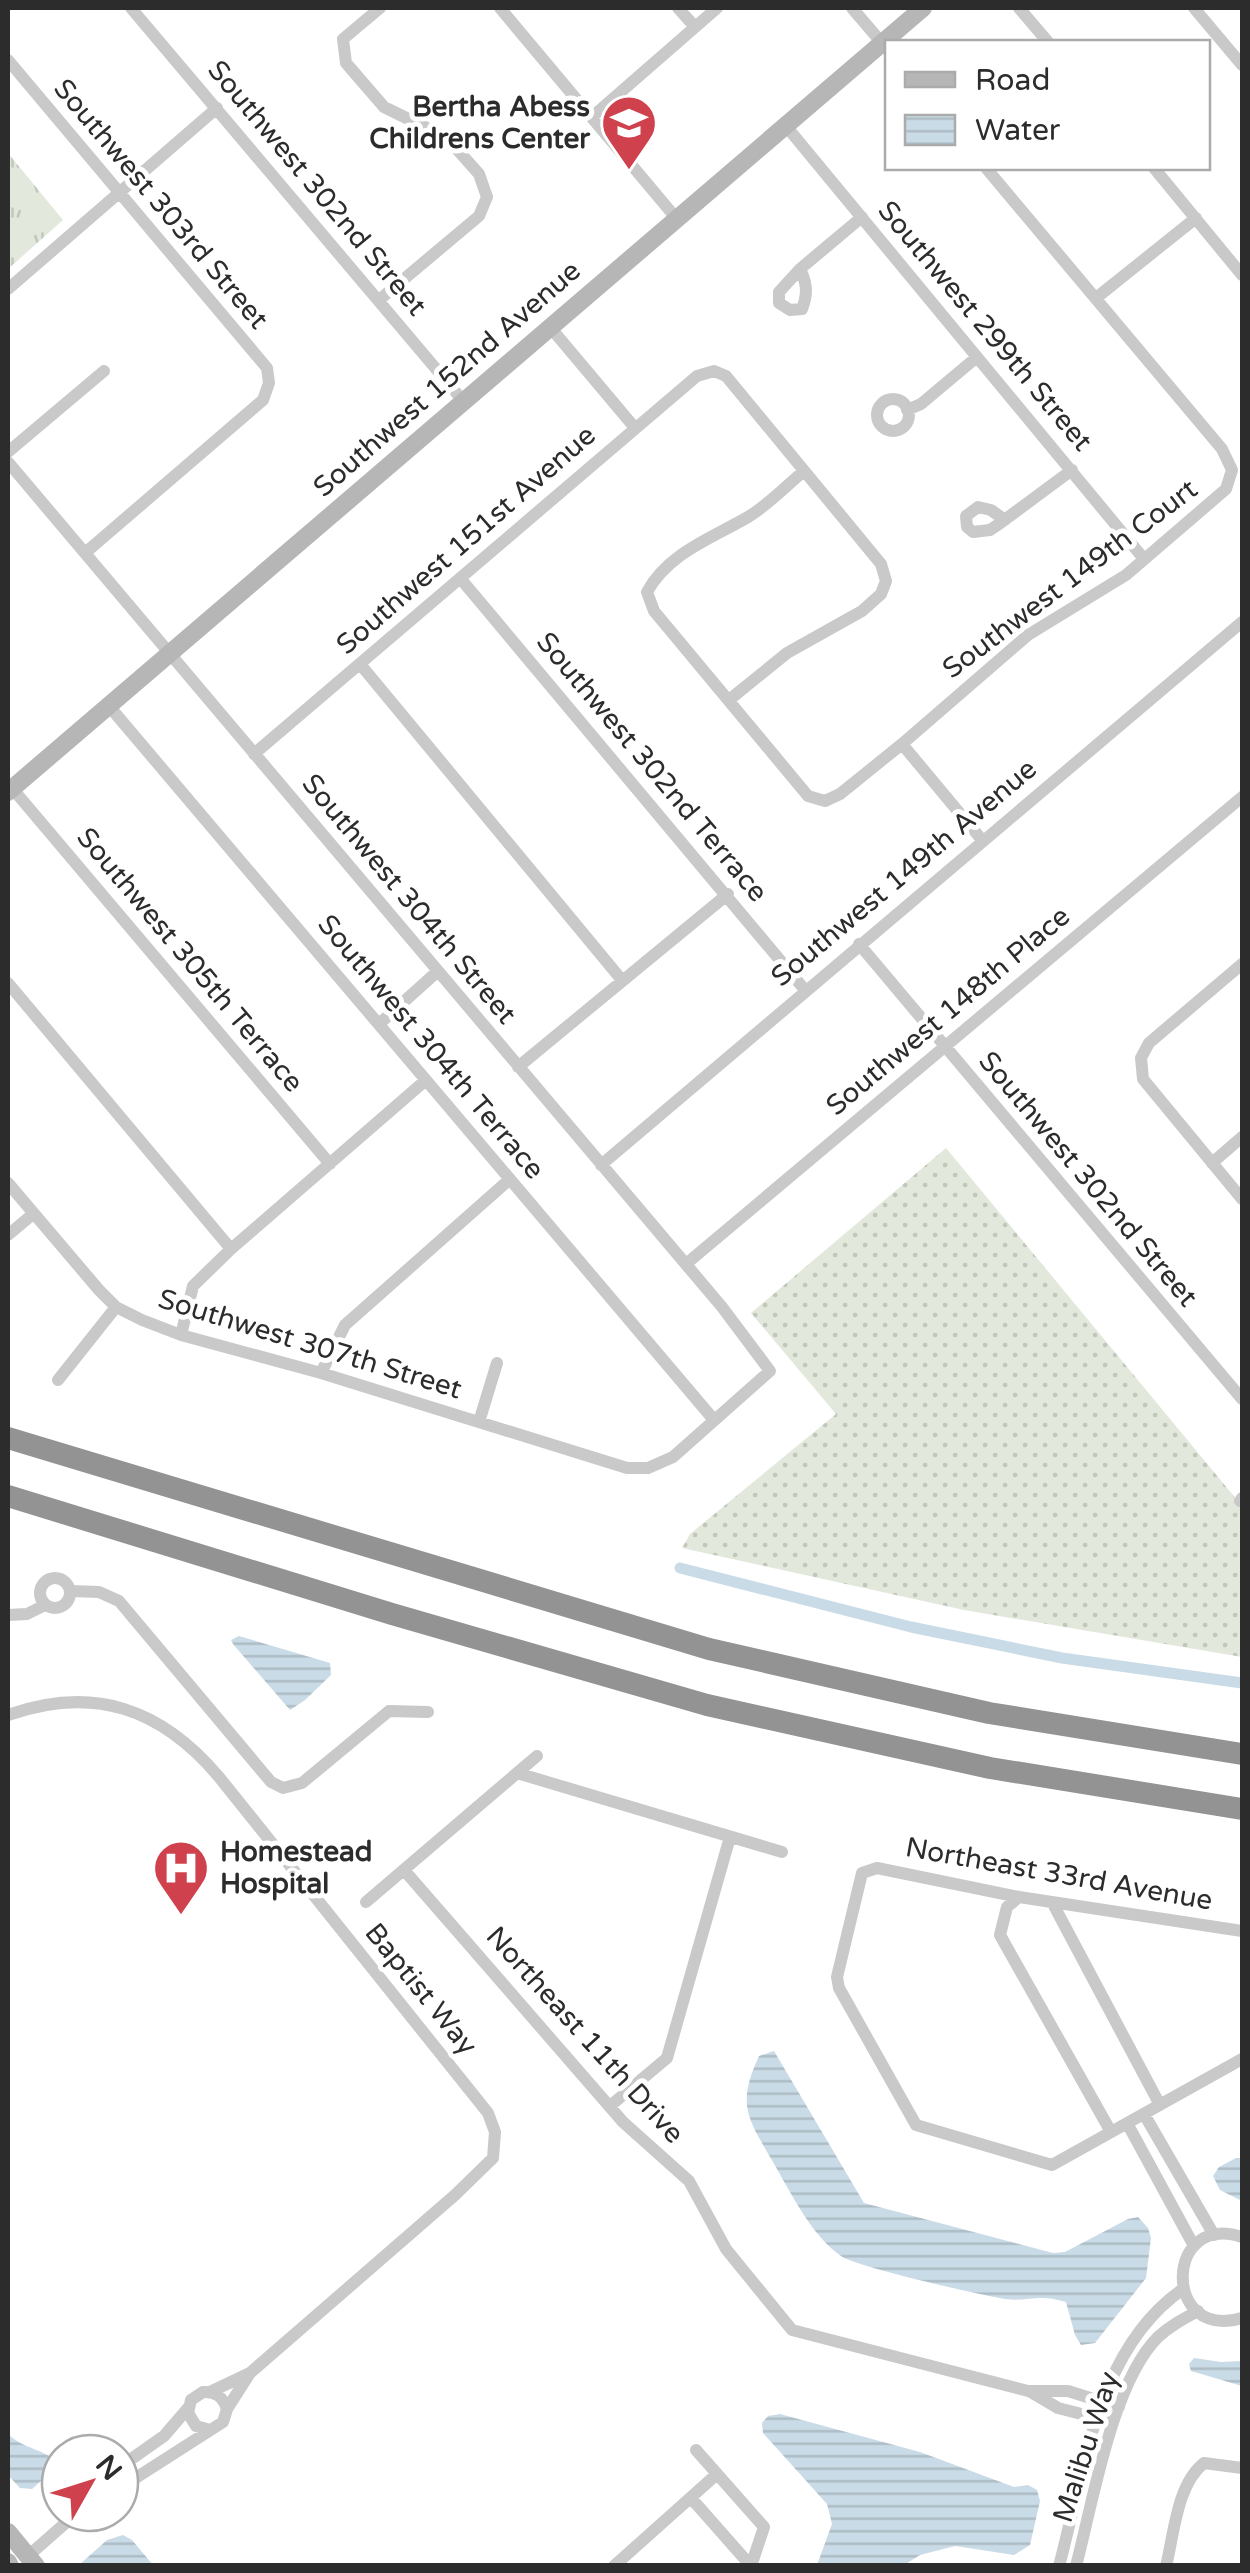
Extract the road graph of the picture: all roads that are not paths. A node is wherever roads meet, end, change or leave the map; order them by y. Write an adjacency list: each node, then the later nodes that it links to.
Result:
1 (131, 8): 16 (street, Southwest 302nd Street)
2 (380, 8): 29 (street)
3 (500, 8): 17 (street)
4 (678, 8): 10 (street)
5 (718, 8): 10 (street)
6 (852, 8): 13 (street)
7 (923, 8): 11 (street, Southwest 152nd Avenue)
8 (1018, 8): 12 (street)
9 (1194, 8): 15 (street)
10 (695, 27): 17 (street)
11 (890, 40)
12 (1046, 40)
13 (884, 46): 18 (street, Southwest 152nd Avenue)
14 (8, 60): 21 (street, Southwest 303rd Street)
15 (1242, 65)
16 (217, 108): 21 (street); 29 (street, Southwest 302nd Street)
17 (592, 117): 23 (street)
18 (786, 126): 22 (street, Southwest 299th Street); 23 (street, Southwest 152nd Avenue)
19 (988, 170): 28 (street)
20 (1156, 170): 24 (street)
21 (118, 195): 27 (street); 41 (street, Southwest 303rd Street)
22 (862, 217): 25 (street); 31 (street, Southwest 299th Street)
23 (676, 218): 30 (street, Southwest 152nd Avenue)
24 (1196, 218): 26 (street); 28 (street)
25 (800, 270)
26 (1242, 275)
27 (8, 289)
28 (1096, 298): 42 (street, Southwest 149th Court)
29 (379, 300): 33 (street, Southwest 302nd Street)
30 (550, 327): 33 (street, Southwest 152nd Avenue); 35 (street)
31 (977, 358): 34 (street); 38 (street, Southwest 299th Street)
32 (104, 371): 36 (street)
33 (464, 402): 45 (street, Southwest 152nd Avenue)
34 (908, 410)
35 (635, 428): 39 (street, Southwest 151st Avenue); 43 (street, Southwest 151st Avenue)
36 (8, 452)
37 (8, 462): 41 (street, Southwest 304th Street)
38 (1072, 470): 40 (street); 42 (street, Southwest 299th Street)
39 (804, 471): 47 (street); 47 (street)
40 (1004, 520)
41 (85, 553): 45 (street, Southwest 304th Street)
42 (1144, 559): 49 (street, Southwest 149th Court)
43 (460, 578): 46 (street, Southwest 151st Avenue); 54 (street, Southwest 302nd Terrace)
44 (1242, 622): 53 (street, Southwest 149th Avenue)
45 (170, 653): 48 (street, Southwest 152nd Avenue); 50 (street, Southwest 304th Street)
46 (360, 664): 50 (street, Southwest 151st Avenue); 58 (street)
47 (729, 700): 49 (street, Southwest 149th Court)
48 (109, 706): 51 (street, Southwest 152nd Avenue); 61 (street, Southwest 304th Terrace)
49 (902, 744): 53 (street)
50 (254, 754): 57 (street, Southwest 304th Street)
51 (10, 790): 67 (street, Southwest 305th Terrace)
52 (1242, 797): 62 (street, Southwest 148th Place)
53 (982, 840): 55 (street, Southwest 149th Avenue)
54 (728, 894): 58 (street); 60 (street, Southwest 302nd Terrace)
55 (859, 944): 60 (street, Southwest 149th Avenue); 62 (street, Southwest 302nd Street)
56 (1242, 964): 66 (street)
57 (438, 971): 61 (street); 63 (street, Southwest 304th Street)
58 (622, 979): 63 (street)
59 (8, 983): 74 (street)
60 (805, 990): 68 (street, Southwest 149th Avenue)
61 (378, 1024): 64 (street, Southwest 304th Terrace)
62 (944, 1048): 75 (street, Southwest 148th Place); 81 (street, Southwest 302nd Street)
63 (518, 1067): 68 (street, Southwest 304th Street)
64 (426, 1080): 67 (street); 69 (street, Southwest 304th Terrace)
65 (1242, 1137): 66 (street)
66 (1212, 1163): 71 (street)
67 (330, 1164): 74 (street)
68 (601, 1165): 75 (street, Southwest 304th Street)
69 (510, 1180): 79 (street); 82 (street, Southwest 304th Terrace)
70 (8, 1183): 72 (street, Southwest 307th Street)
71 (1242, 1199)
72 (33, 1214): 73 (street); 76 (street, Southwest 307th Street)
73 (8, 1235)
74 (231, 1249): 77 (street)
75 (686, 1264): 82 (street, Southwest 304th Street)
76 (116, 1306): 77 (street, Southwest 307th Street); 80 (street)
77 (181, 1335): 79 (street, Southwest 307th Street)
78 (497, 1364): 83 (street)
79 (321, 1373): 83 (street, Southwest 307th Street)
80 (58, 1380)
81 (1242, 1400)
82 (714, 1420): 83 (street, Southwest 307th Street)
83 (478, 1422)
84 (8, 1438): 91 (highway)
85 (8, 1496): 94 (highway)
86 (70, 1591): 87 (street); 87 (street); 89 (street)
87 (45, 1604): 88 (street)
88 (8, 1615)
89 (428, 1712)
90 (8, 1715): 114 (street, Baptist Way)
91 (1242, 1754)
92 (536, 1756): 93 (street)
93 (517, 1772): 95 (street); 97 (street)
94 (1242, 1809)
95 (730, 1837): 96 (street); 104 (street)
96 (782, 1852)
97 (404, 1870): 99 (street); 104 (street, Northeast 11th Drive)
98 (1019, 1897): 100 (street, Northeast 33rd Avenue); 107 (street); 107 (street, Northeast 33rd Avenue)
99 (366, 1902)
100 (1052, 1902): 101 (street, Northeast 33rd Avenue); 103 (street)
101 (1242, 1931)
102 (1242, 2059): 103 (street)
103 (1160, 2104): 105 (street)
104 (610, 2106): 115 (street, Northeast 11th Drive)
105 (1144, 2114): 106 (street); 108 (street)
106 (1127, 2124): 107 (street); 110 (street)
107 (1111, 2132)
108 (1214, 2234): 109 (street); 110 (street)
109 (1242, 2237)
110 (1194, 2246): 111 (street)
111 (1183, 2289): 112 (street); 117 (street, Malibu Way)
112 (1198, 2312): 113 (street); 118 (street, Malibu Way)
113 (1242, 2318)
114 (250, 2373): 116 (street); 120 (street)
115 (1028, 2391): 117 (street, Northeast 11th Drive); 121 (street, Northeast 11th Drive)
116 (210, 2392): 119 (street); 120 (street)
117 (1102, 2401): 118 (street, Northeast 11th Drive); 121 (street, Malibu Way)
118 (1118, 2407): 122 (street, Malibu Way)
119 (188, 2408): 123 (street); 125 (street)
120 (227, 2410): 123 (street)
121 (1098, 2418): 122 (street, Northeast 11th Drive); 135 (street, Malibu Way)
122 (1114, 2423): 136 (street, Malibu Way)
123 (210, 2430): 128 (street)
124 (696, 2450): 127 (street)
125 (140, 2452)
126 (1242, 2468): 137 (street)
127 (717, 2474): 129 (street); 134 (street)
128 (140, 2475)
129 (691, 2498): 133 (street); 134 (street)
130 (8, 2532): 132 (street)
131 (54, 2533): 132 (street)
132 (19, 2563)
133 (614, 2566)
134 (751, 2566)
135 (1058, 2566)
136 (1076, 2566)
137 (1166, 2566)

